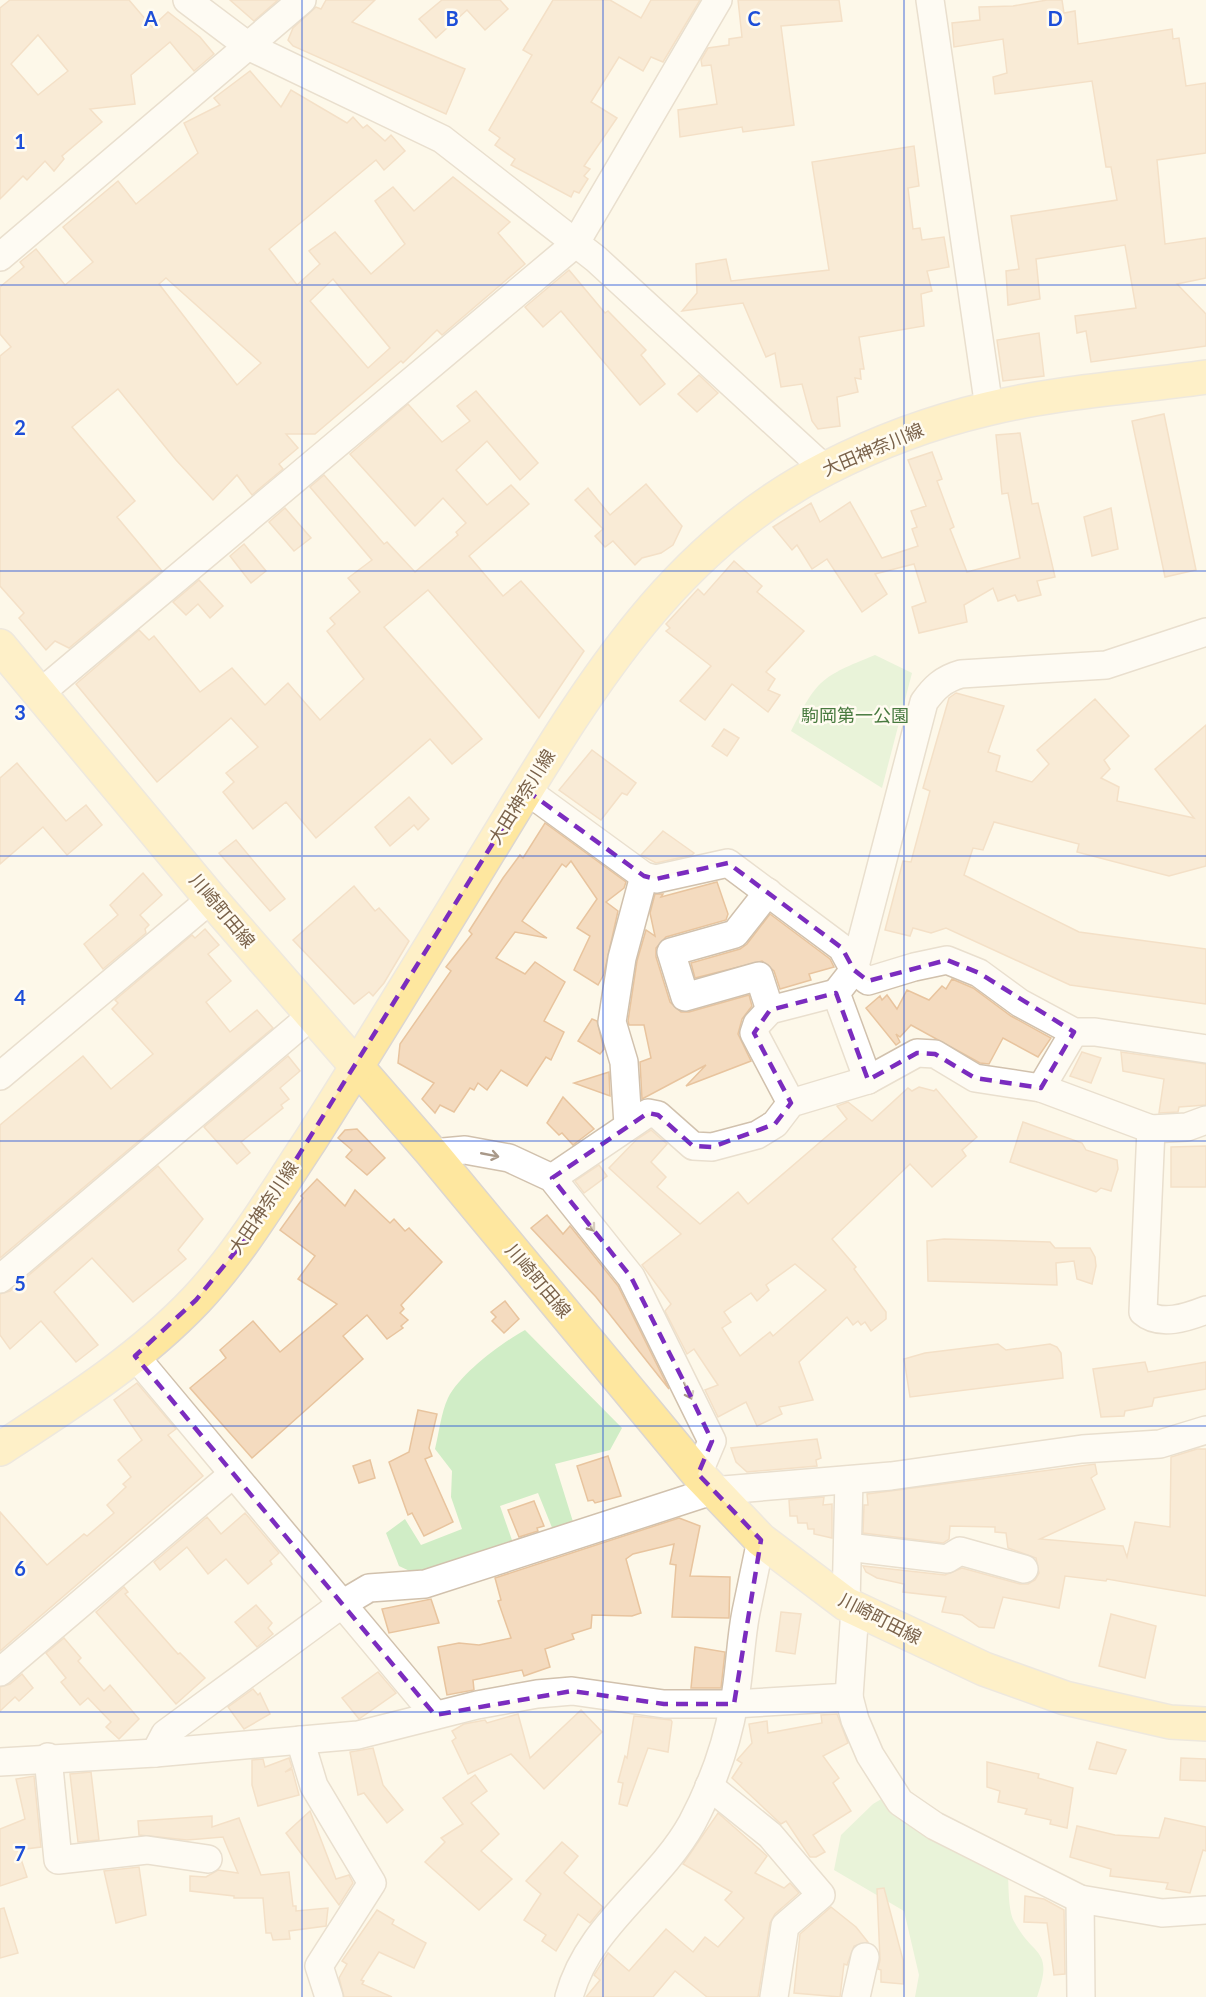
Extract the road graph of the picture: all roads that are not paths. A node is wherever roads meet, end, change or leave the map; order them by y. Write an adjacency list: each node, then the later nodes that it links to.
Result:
1 (187, 0): 5 (street)
2 (302, 0): 5 (street)
3 (718, 0): 6 (street)
4 (930, 0): 9 (street)
5 (248, 46): 6 (street); 7 (street)
6 (575, 244): 10 (street); 13 (street)
7 (0, 257)
8 (1206, 377): 9 (main road, 大田神奈川線)
9 (989, 408): 10 (main road, 大田神奈川線)
10 (825, 469): 14 (main road, 大田神奈川線)
11 (1206, 632): 18 (street)
12 (4, 658): 13 (main road, 川崎町田線)
13 (39, 694): 17 (main road, 川崎町田線)
14 (526, 790): 15 (street); 24 (main road, 大田神奈川線)
15 (644, 876): 16 (street); 30 (street)
16 (768, 892): 18 (street); 20 (street)
17 (211, 899): 21 (main road, 川崎町田線); 25 (street)
18 (854, 970): 19 (street); 22 (street)
19 (836, 993): 20 (street); 26 (street)
20 (770, 1010): 28 (street)
21 (311, 1016): 24 (main road, 川崎町田線); 34 (street)
22 (1074, 1032): 23 (street); 27 (street)
23 (1206, 1049)
24 (356, 1068): 32 (main road, 川崎町田線); 36 (main road, 大田神奈川線)
25 (0, 1076)
26 (868, 1080): 27 (street); 28 (street)
27 (1041, 1088): 31 (street)
28 (790, 1103): 30 (street)
29 (1206, 1120): 31 (street)
30 (628, 1125): 33 (street)
31 (1151, 1129): 35 (street)
32 (432, 1153): 33 (street, one-way to 33); 41 (main road, 川崎町田線)
33 (552, 1178): 41 (street, one-way to 41)
34 (0, 1279)
35 (1206, 1310)
36 (135, 1356): 38 (main road, 大田神奈川線); 39 (street)
37 (1206, 1430): 40 (street)
38 (0, 1449)
39 (233, 1474): 45 (street); 47 (street)
40 (849, 1480): 41 (street); 43 (street)
41 (705, 1482): 42 (main road, 川崎町田線); 45 (street)
42 (761, 1540): 46 (main road, 川崎町田線); 49 (street)
43 (848, 1547): 44 (street); 46 (street)
44 (1024, 1569)
45 (342, 1604): 50 (street); 53 (street)
46 (850, 1607): 48 (street); 51 (main road, 川崎町田線)
47 (0, 1672)
48 (849, 1697): 49 (street); 58 (street)
49 (734, 1704): 50 (street); 56 (street)
50 (435, 1715): 52 (street)
51 (1206, 1724)
52 (300, 1740): 53 (street); 61 (street)
53 (155, 1753): 54 (street)
54 (48, 1757): 55 (street); 57 (street)
55 (0, 1762)
56 (709, 1786): 62 (street); 63 (street)
57 (208, 1859)
58 (1080, 1899): 59 (street); 65 (street)
59 (1206, 1910)
60 (865, 1957): 64 (street)
61 (328, 1997)
62 (569, 1997)
63 (774, 1997)
64 (856, 1997)
65 (1082, 1997)

